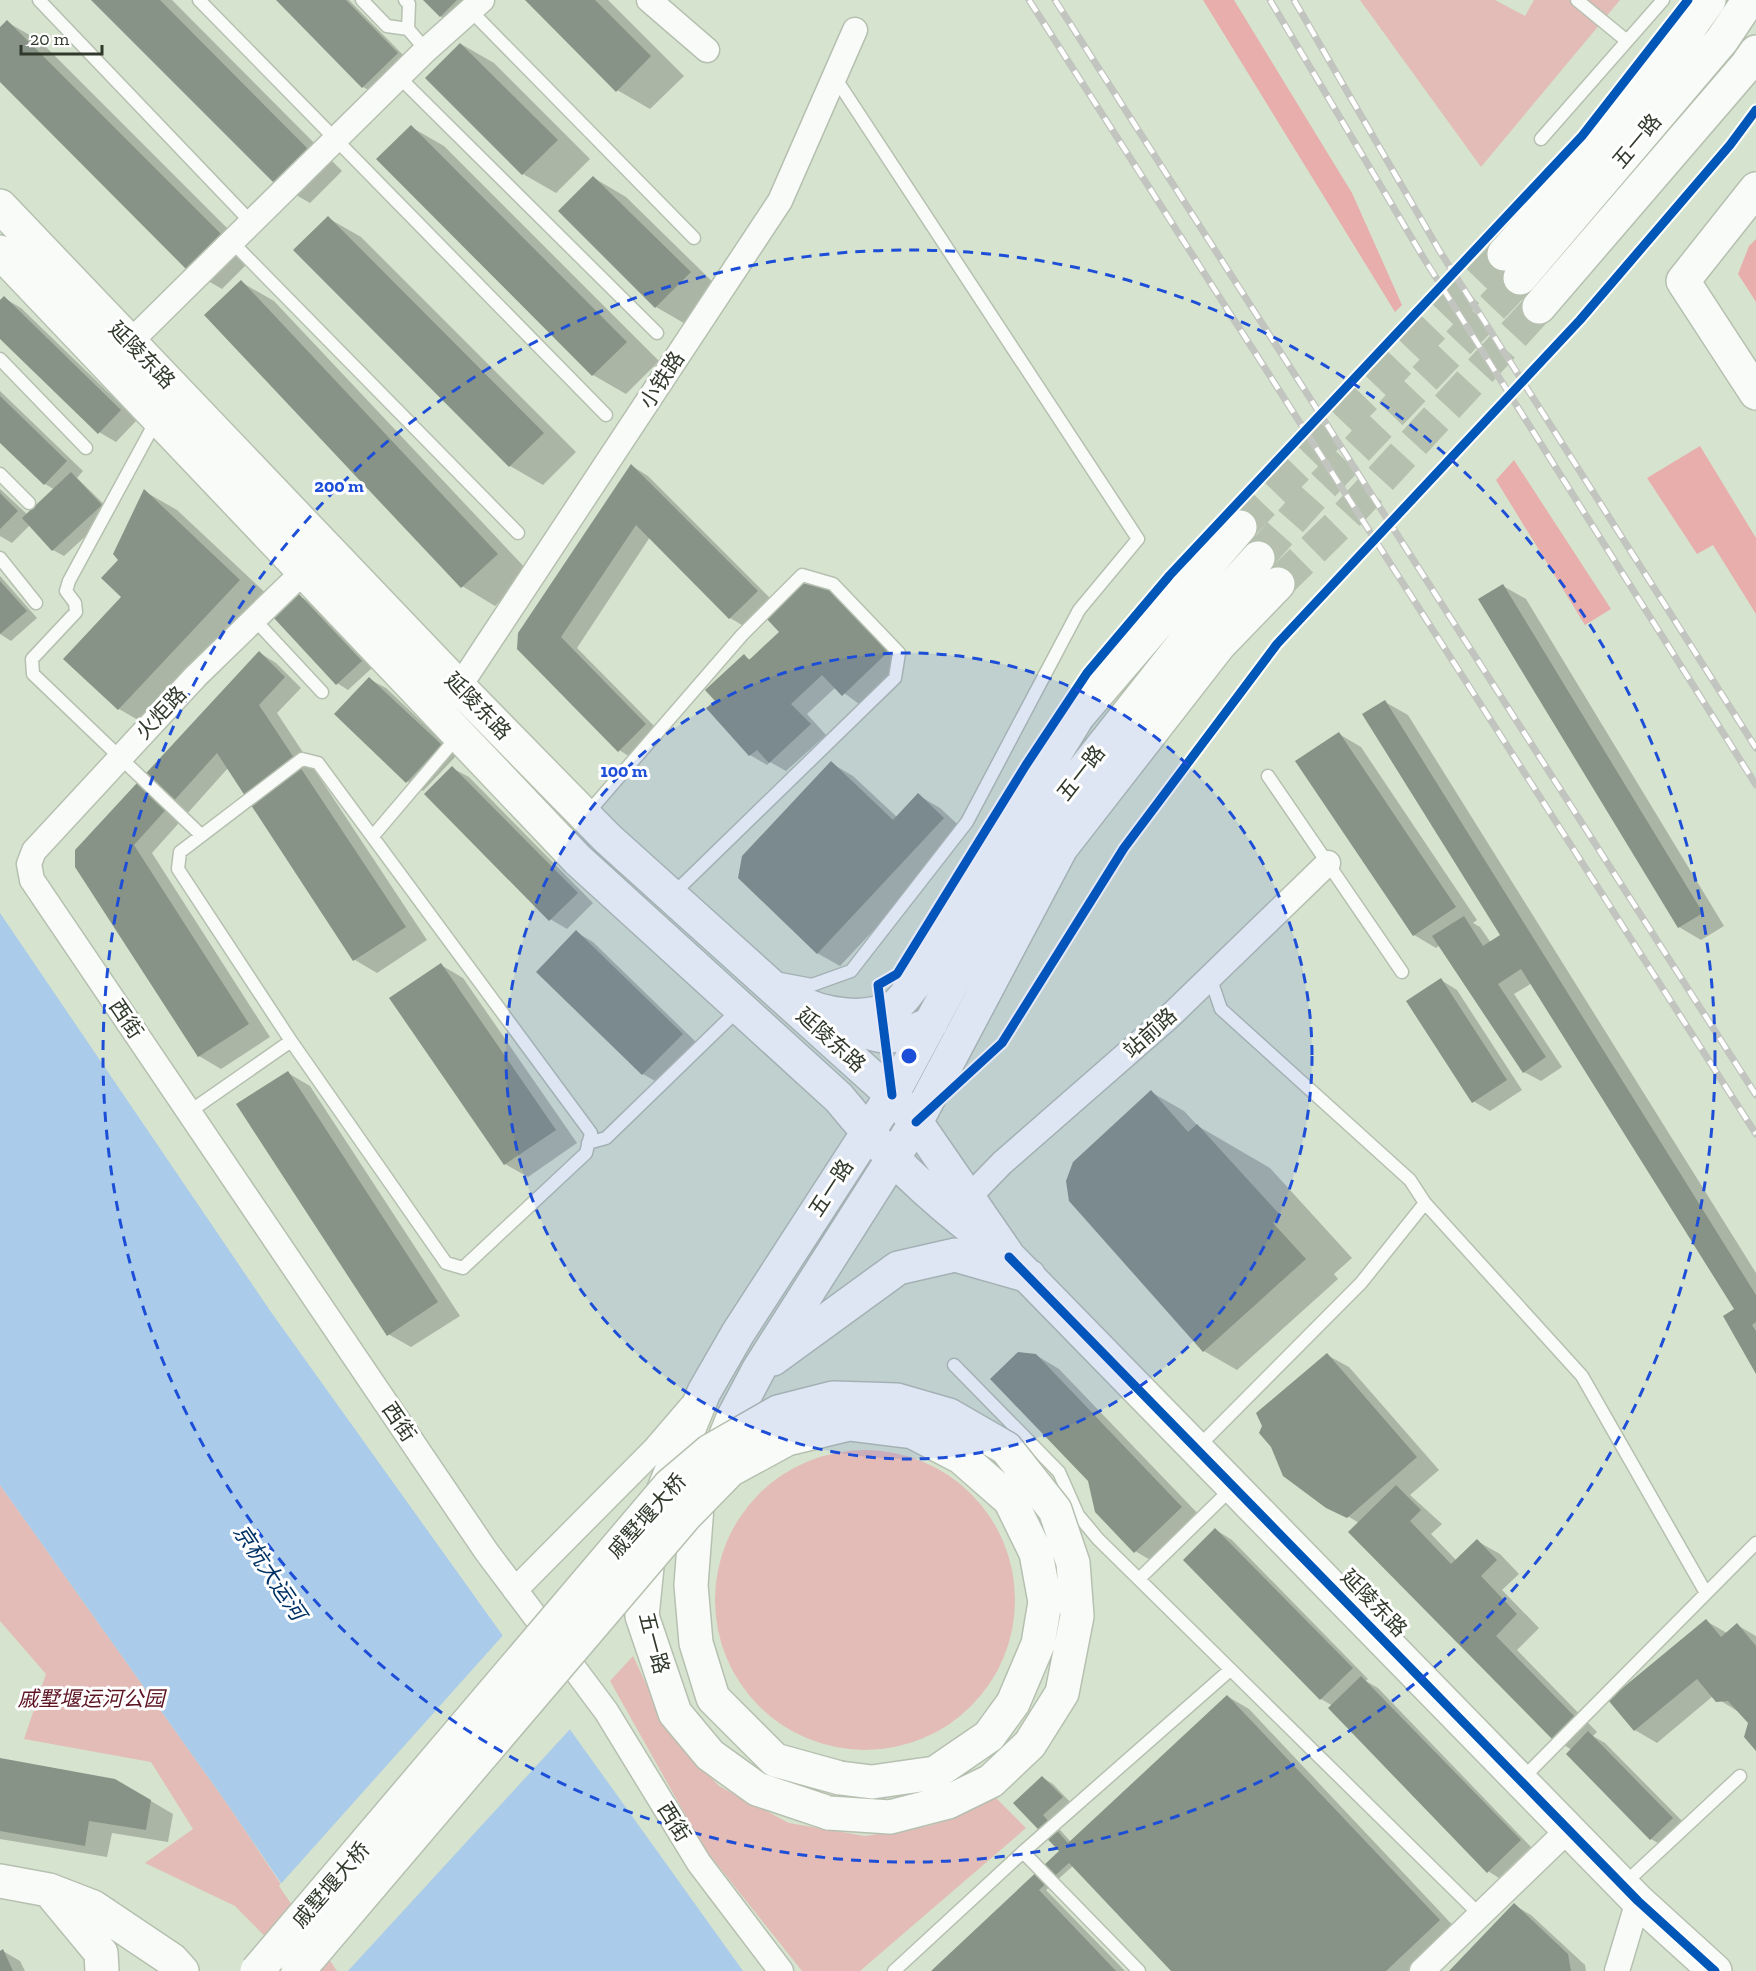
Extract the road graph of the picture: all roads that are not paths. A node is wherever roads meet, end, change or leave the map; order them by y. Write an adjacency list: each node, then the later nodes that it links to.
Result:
1 (39, 0): 23 (lane)
2 (199, 0): 19 (lane)
3 (362, 0): 11 (lane)
4 (405, 0): 11 (lane)
5 (1577, 0): 13 (lane)
6 (1663, 0): 13 (lane)
7 (1709, 0): 8 (main road, 五一路)
8 (1749, 0)
9 (659, 3): 15 (street)
10 (476, 5): 14 (street); 24 (lane)
11 (408, 29): 14 (lane)
12 (855, 30): 17 (street, 小铁路)
13 (1626, 41): 20 (lane)
14 (426, 50): 18 (street)
15 (706, 50)
16 (1756, 52): 27 (main road, 五一路)
17 (834, 76): 45 (street, 小铁路); 59 (lane)
18 (400, 78): 19 (street); 28 (lane)
19 (338, 139): 23 (street); 32 (lane)
20 (1541, 139)
21 (1756, 189): 31 (main road)
22 (0, 206): 29 (main road, 延陵东路)
23 (252, 223): 25 (street)
24 (694, 238)
25 (232, 242): 29 (street); 38 (lane)
26 (1, 255): 29 (main road, 延陵东路)
27 (1539, 307)
28 (657, 333)
29 (118, 354): 33 (main road, 延陵东路); 45 (main road, 延陵东路)
30 (0, 359): 34 (lane)
31 (1756, 393)
32 (606, 415)
33 (158, 418): 41 (main road, 延陵东路); 49 (lane)
34 (86, 448)
35 (0, 474): 36 (lane)
36 (28, 503)
37 (1240, 527): 61 (main road)
38 (518, 533)
39 (0, 558): 43 (lane)
40 (1258, 558): 62 (main road, 五一路)
41 (304, 571): 44 (street, 火炬路); 47 (main road, 延陵东路)
42 (1278, 584): 66 (main road, 五一路)
43 (36, 603)
44 (254, 619): 46 (lane); 49 (street, 火炬路)
45 (459, 687): 47 (street, 小铁路); 51 (main road, 延陵东路)
46 (322, 692)
47 (436, 710): 48 (main road, 延陵东路)
48 (459, 735): 53 (lane); 60 (main road, 延陵东路)
49 (119, 758): 52 (lane); 55 (street, 火炬路)
50 (1268, 776): 54 (lane)
51 (586, 816): 56 (main road, 延陵东路); 56 (lane)
52 (201, 836): 53 (lane); 63 (lane)
53 (373, 836): 68 (lane)
54 (1328, 863): 57 (lane); 58 (street, 站前路)
55 (29, 864): 65 (street, 西街)
56 (672, 896): 59 (main road, 延陵东路)
57 (1402, 972)
58 (1210, 977): 70 (street, 站前路); 71 (lane)
59 (767, 982): 61 (main road); 64 (main road, 延陵东路)
60 (740, 1008): 67 (main road, 延陵东路); 68 (lane)
61 (812, 1010): 62 (main road)
62 (931, 1023): 64 (main road, 五一路)
63 (291, 1041): 65 (lane); 68 (lane)
64 (892, 1095): 66 (main road, 延陵东路); 67 (main road, 五一路)
65 (189, 1112): 80 (street, 西街)
66 (916, 1122): 69 (main road, 五一路); 70 (main road, 延陵东路)
67 (867, 1132): 69 (main road, 延陵东路); 75 (main road, 五一路)
68 (588, 1143)
69 (892, 1158): 72 (main road, 延陵东路); 74 (main road, 五一路)
70 (968, 1198): 72 (main road, 延陵东路)
71 (1425, 1203): 76 (lane); 81 (lane)
72 (1019, 1267): 74 (main road); 76 (main road, 延陵东路)
73 (954, 1365): 79 (lane)
74 (759, 1369): 84 (main road, 五一路)
75 (704, 1392): 80 (street); 86 (main road, 五一路)
76 (1197, 1448): 77 (main road, 延陵东路)
77 (1234, 1486): 79 (lane); 85 (main road, 延陵东路)
78 (1756, 1543): 81 (lane)
79 (1138, 1580): 82 (lane)
80 (515, 1590): 97 (street, 西街)
81 (1706, 1593): 85 (lane)
82 (1230, 1671): 88 (lane); 92 (lane)
83 (1740, 1776): 91 (lane)
84 (840, 1778): 96 (main road, 戚墅堰大桥, bridge)
85 (1521, 1780): 87 (main road, 延陵东路)
86 (829, 1813): 95 (main road, 戚墅堰大桥, bridge)
87 (1569, 1829): 91 (main road, 延陵东路); 92 (street)
88 (1023, 1852): 98 (lane); 99 (lane)
89 (0, 1881): 90 (main road)
90 (50, 1890): 93 (main road); 94 (main road)
91 (1631, 1893): 101 (street); 102 (main road, 延陵东路)
92 (1480, 1915): 100 (street)
93 (102, 1971)
94 (182, 1971)
95 (257, 1971)
96 (298, 1971)
97 (781, 1971)
98 (894, 1971)
99 (1139, 1971)
100 (1422, 1971)
101 (1617, 1971)
102 (1715, 1971)

